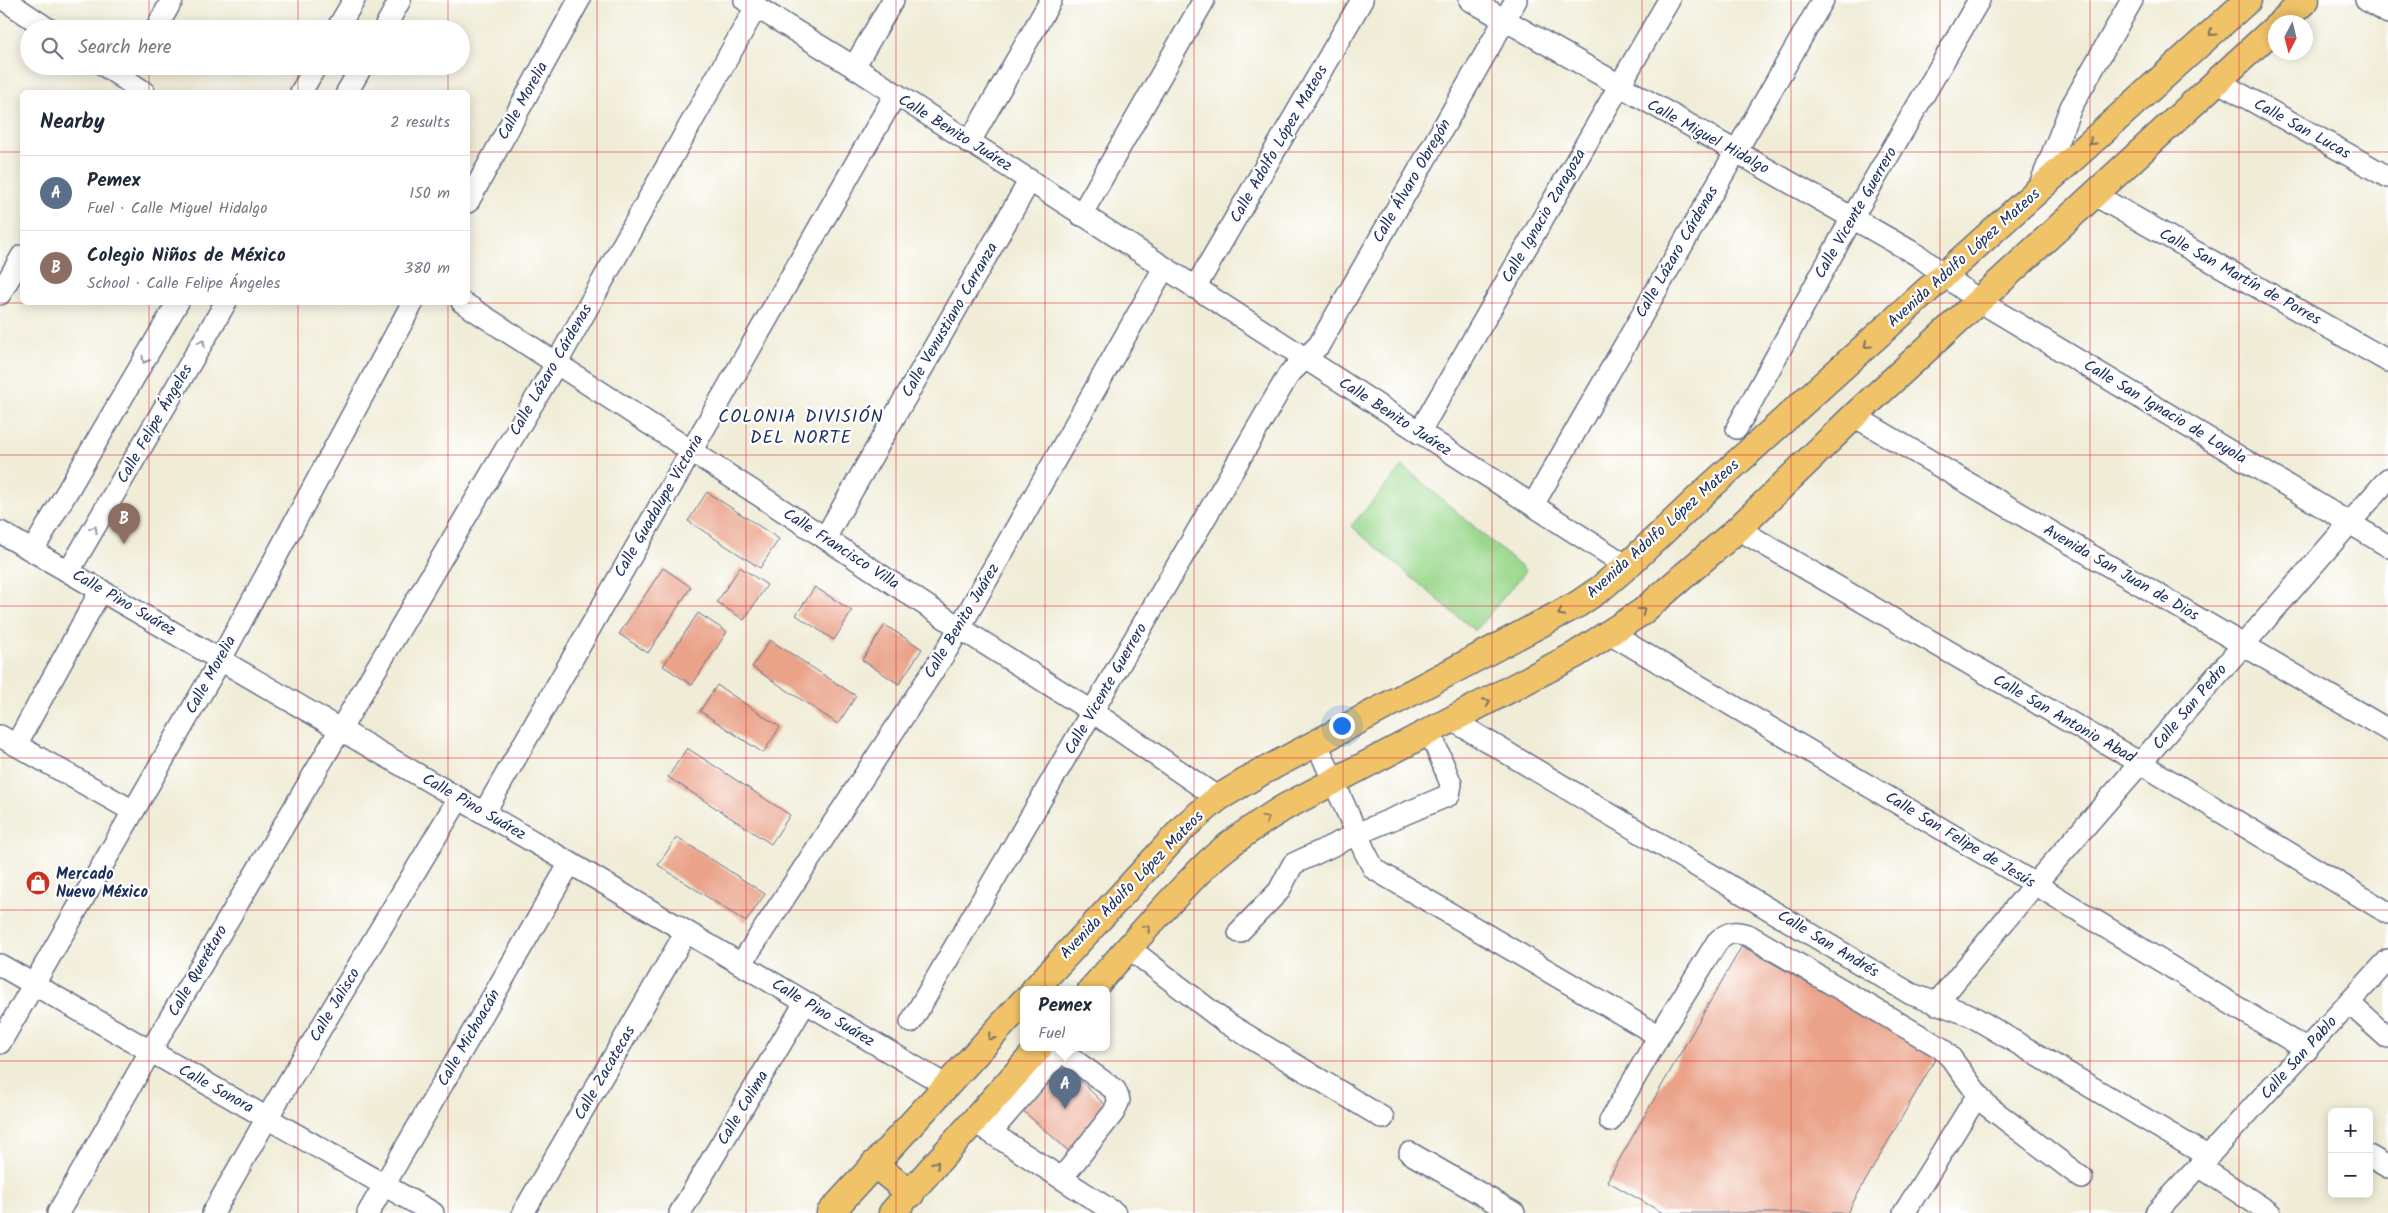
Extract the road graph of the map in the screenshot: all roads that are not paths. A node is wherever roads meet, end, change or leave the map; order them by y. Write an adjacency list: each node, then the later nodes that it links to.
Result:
1 (5, 0): 22 (street)
2 (172, 0): 23 (street)
3 (354, 0): 24 (street)
4 (579, 0): 44 (street, Calle Morelia)
5 (894, 0): 28 (street)
6 (1050, 0): 38 (street)
7 (1204, 0): 45 (street)
8 (1362, 0): 50 (street, Calle Adolfo López Mateos)
9 (1470, 0): 26 (street, Calle Miguel Hidalgo)
10 (1516, 0): 26 (street, Calle Álvaro Obregón)
11 (1669, 0): 33 (street, Calle Ignacio Zaragoza)
12 (1823, 0): 39 (street, Calle Lázaro Cárdenas)
13 (1979, 0): 46 (street, Calle Vicente Guerrero)
14 (2132, 0): 42 (street)
15 (2248, 0): 42 (main road, Avenida Adolfo López Mateos, one-way to 42)
16 (2306, 0): 21 (main road)
17 (2366, 0): 20 (street)
18 (397, 1): 25 (street)
19 (750, 4): 28 (street, Calle Benito Juárez); 59 (street, Calle Lázaro Cárdenas)
20 (2388, 13)
21 (2289, 15)
22 (35, 20)
23 (161, 20)
24 (342, 20)
25 (388, 20)
26 (1505, 20): 33 (street, Calle Miguel Hidalgo); 57 (street, Calle Álvaro Obregón)
27 (2268, 35): 32 (main road)
28 (854, 67): 37 (street, Calle Benito Juárez)
29 (311, 75): 35 (street)
30 (357, 75): 36 (street)
31 (126, 80): 34 (street)
32 (2217, 80): 40 (street, Calle San Lucas); 43 (main road)
33 (1618, 86): 39 (street, Calle Miguel Hidalgo); 62 (street, Calle Ignacio Zaragoza)
34 (141, 90)
35 (302, 90)
36 (348, 90)
37 (895, 95): 38 (street, Calle Benito Juárez); 63 (street, Calle Guadalupe Victoria)
38 (970, 143): 41 (street, Calle Benito Juárez)
39 (1735, 152): 46 (street, Calle Miguel Hidalgo); 65 (street, Calle Lázaro Cárdenas)
40 (2388, 177)
41 (1030, 180): 45 (street, Calle Benito Juárez); 69 (street, Calle Venustiano Carranza)
42 (2037, 192): 49 (main road, Avenida Adolfo López Mateos)
43 (2093, 194): 52 (main road); 58 (street, Calle San Martín de Porres)
44 (470, 198)
45 (1081, 215): 48 (street, Calle Benito Juárez)
46 (1852, 218): 49 (street, Calle Miguel Hidalgo); 61 (street, Calle Vicente Guerrero)
47 (20, 259): 51 (street)
48 (1164, 268): 50 (street, Calle Benito Juárez); 75 (street, Calle Benito Juárez)
49 (1946, 275): 52 (street, Calle San Ignacio de Loyola); 72 (main road, Avenida Adolfo López Mateos, one-way to 72)
50 (1196, 288): 57 (street, Calle Benito Juárez)
51 (0, 294)
52 (1978, 301): 60 (main road); 66 (street, Calle San Ignacio de Loyola)
53 (176, 305): 71 (street, one-way to 71)
54 (224, 305): 73 (street, Calle Felipe Ángeles, one-way to 54)
55 (411, 305): 78 (street, Calle Morelia)
56 (467, 305): 59 (street, Calle Francisco Villa)
57 (1304, 359): 62 (street, Calle Benito Juárez); 79 (street, Calle Vicente Guerrero)
58 (2388, 361)
59 (556, 364): 63 (street, Calle Francisco Villa); 81 (street, Calle Lázaro Cárdenas)
60 (1854, 416): 67 (main road); 77 (street, Avenida San Juan de Dios)
61 (1737, 428)
62 (1419, 433): 65 (street, Calle Benito Juárez)
63 (690, 452): 69 (street, Calle Francisco Villa); 90 (street, Calle Guadalupe Victoria)
64 (2388, 479): 66 (street, Calle San Pedro)
65 (1533, 505): 72 (street, Calle Benito Juárez)
66 (2349, 522): 70 (street, Calle San Ignacio de Loyola); 77 (street, Calle San Pedro)
67 (1738, 529): 76 (main road, one-way to 67); 85 (street, Calle San Antonio Abad)
68 (0, 532): 71 (street, Calle Pino Suárez)
69 (825, 538): 75 (street, Calle Francisco Villa)
70 (2388, 546)
71 (33, 550): 73 (street, Calle Pino Suárez)
72 (1627, 566): 84 (main road, Avenida Adolfo López Mateos, one-way to 84)
73 (69, 571): 74 (street, Calle Pino Suárez)
74 (102, 590): 78 (street, Calle Pino Suárez); 83 (street)
75 (960, 628): 79 (street, Calle Francisco Villa); 99 (street, Calle Benito Juárez)
76 (1611, 634): 80 (main road, one-way to 76); 93 (street, Calle San Felipe de Jesús)
77 (2243, 644): 82 (street, Avenida San Juan de Dios); 85 (street, Calle San Pedro)
78 (221, 659): 81 (street, Calle Pino Suárez); 89 (street, Calle Morelia)
79 (1093, 712): 88 (street, Calle Francisco Villa); 109 (street, Calle Vicente Guerrero)
80 (1441, 726): 86 (main road); 91 (street); 106 (street, Calle San Andrés)
81 (340, 730): 87 (street, Calle Pino Suárez); 116 (street, Calle Querétaro)
82 (2388, 730)
83 (8, 741): 89 (street)
84 (1317, 744): 86 (street); 88 (main road, Avenida Adolfo López Mateos)
85 (2142, 764): 93 (street, Calle San Pedro); 94 (street, Calle San Antonio Abad)
86 (1334, 782): 91 (street); 97 (main road, one-way to 86)
87 (459, 798): 90 (street, Calle Pino Suárez); 119 (street, Calle Jalisco)
88 (1218, 798): 102 (main road, Avenida Adolfo López Mateos)
89 (133, 811): 101 (street, Calle Morelia)
90 (484, 813): 92 (street, Calle Pino Suárez)
91 (1357, 834): 96 (street); 110 (street)
92 (570, 863): 95 (street, Calle Pino Suárez); 130 (street, Calle Michoacán)
93 (2035, 884): 106 (street, Calle San Pedro); 113 (street, Calle San Felipe de Jesús)
94 (2388, 913)
95 (686, 932): 99 (street, Calle Pino Suárez); 136 (street, Calle Zacatecas)
96 (1239, 932)
97 (1129, 948): 103 (main road); 120 (street)
98 (2388, 960): 105 (street, Calle San Pablo)
99 (742, 964): 104 (street, Calle Pino Suárez)
100 (0, 965): 101 (street, Calle Sonora)
101 (33, 984): 108 (street, Calle Morelia); 116 (street, Calle Sonora)
102 (1038, 986)
103 (1095, 986)
104 (805, 1003): 117 (street, Calle Pino Suárez); 137 (street, Calle Colima)
105 (2349, 1003): 111 (street); 113 (street, Calle San Pablo)
106 (1936, 1004): 125 (street, Calle San Andrés)
107 (1020, 1005): 117 (main road, one-way to 117)
108 (6, 1019): 112 (street, Calle Morelia)
109 (911, 1022)
110 (1659, 1036): 118 (street); 122 (street)
111 (2388, 1038)
112 (0, 1043)
113 (2307, 1050): 125 (street, Calle San Pablo)
114 (1050, 1051): 121 (main road)
115 (1055, 1051): 128 (street)
116 (150, 1052): 119 (street, Calle Sonora); 132 (street, Calle Querétaro)
117 (947, 1086): 126 (main road)
118 (1977, 1096): 129 (street); 142 (street)
119 (267, 1118): 130 (street, Calle Sonora); 133 (street, Calle Jalisco)
120 (1383, 1118)
121 (987, 1121): 128 (street); 131 (main road, one-way to 121)
122 (1610, 1121)
123 (1410, 1153): 141 (street)
124 (2373, 1158): 127 (street)
125 (2204, 1161): 143 (street, Calle San Pablo); 144 (street, Calle San Andrés)
126 (874, 1164): 131 (main road); 138 (main road)
127 (2388, 1167)
128 (1066, 1172): 140 (street)
129 (2082, 1178)
130 (384, 1184): 134 (street, Calle Michoacán); 135 (street, Calle Sonora)
131 (911, 1194): 139 (main road)
132 (58, 1213)
133 (213, 1213)
134 (368, 1213)
135 (433, 1213)
136 (523, 1213)
137 (680, 1213)
138 (830, 1213)
139 (892, 1213)
140 (1114, 1213)
141 (1514, 1213)
142 (1904, 1213)
143 (2156, 1213)
144 (2270, 1213)

